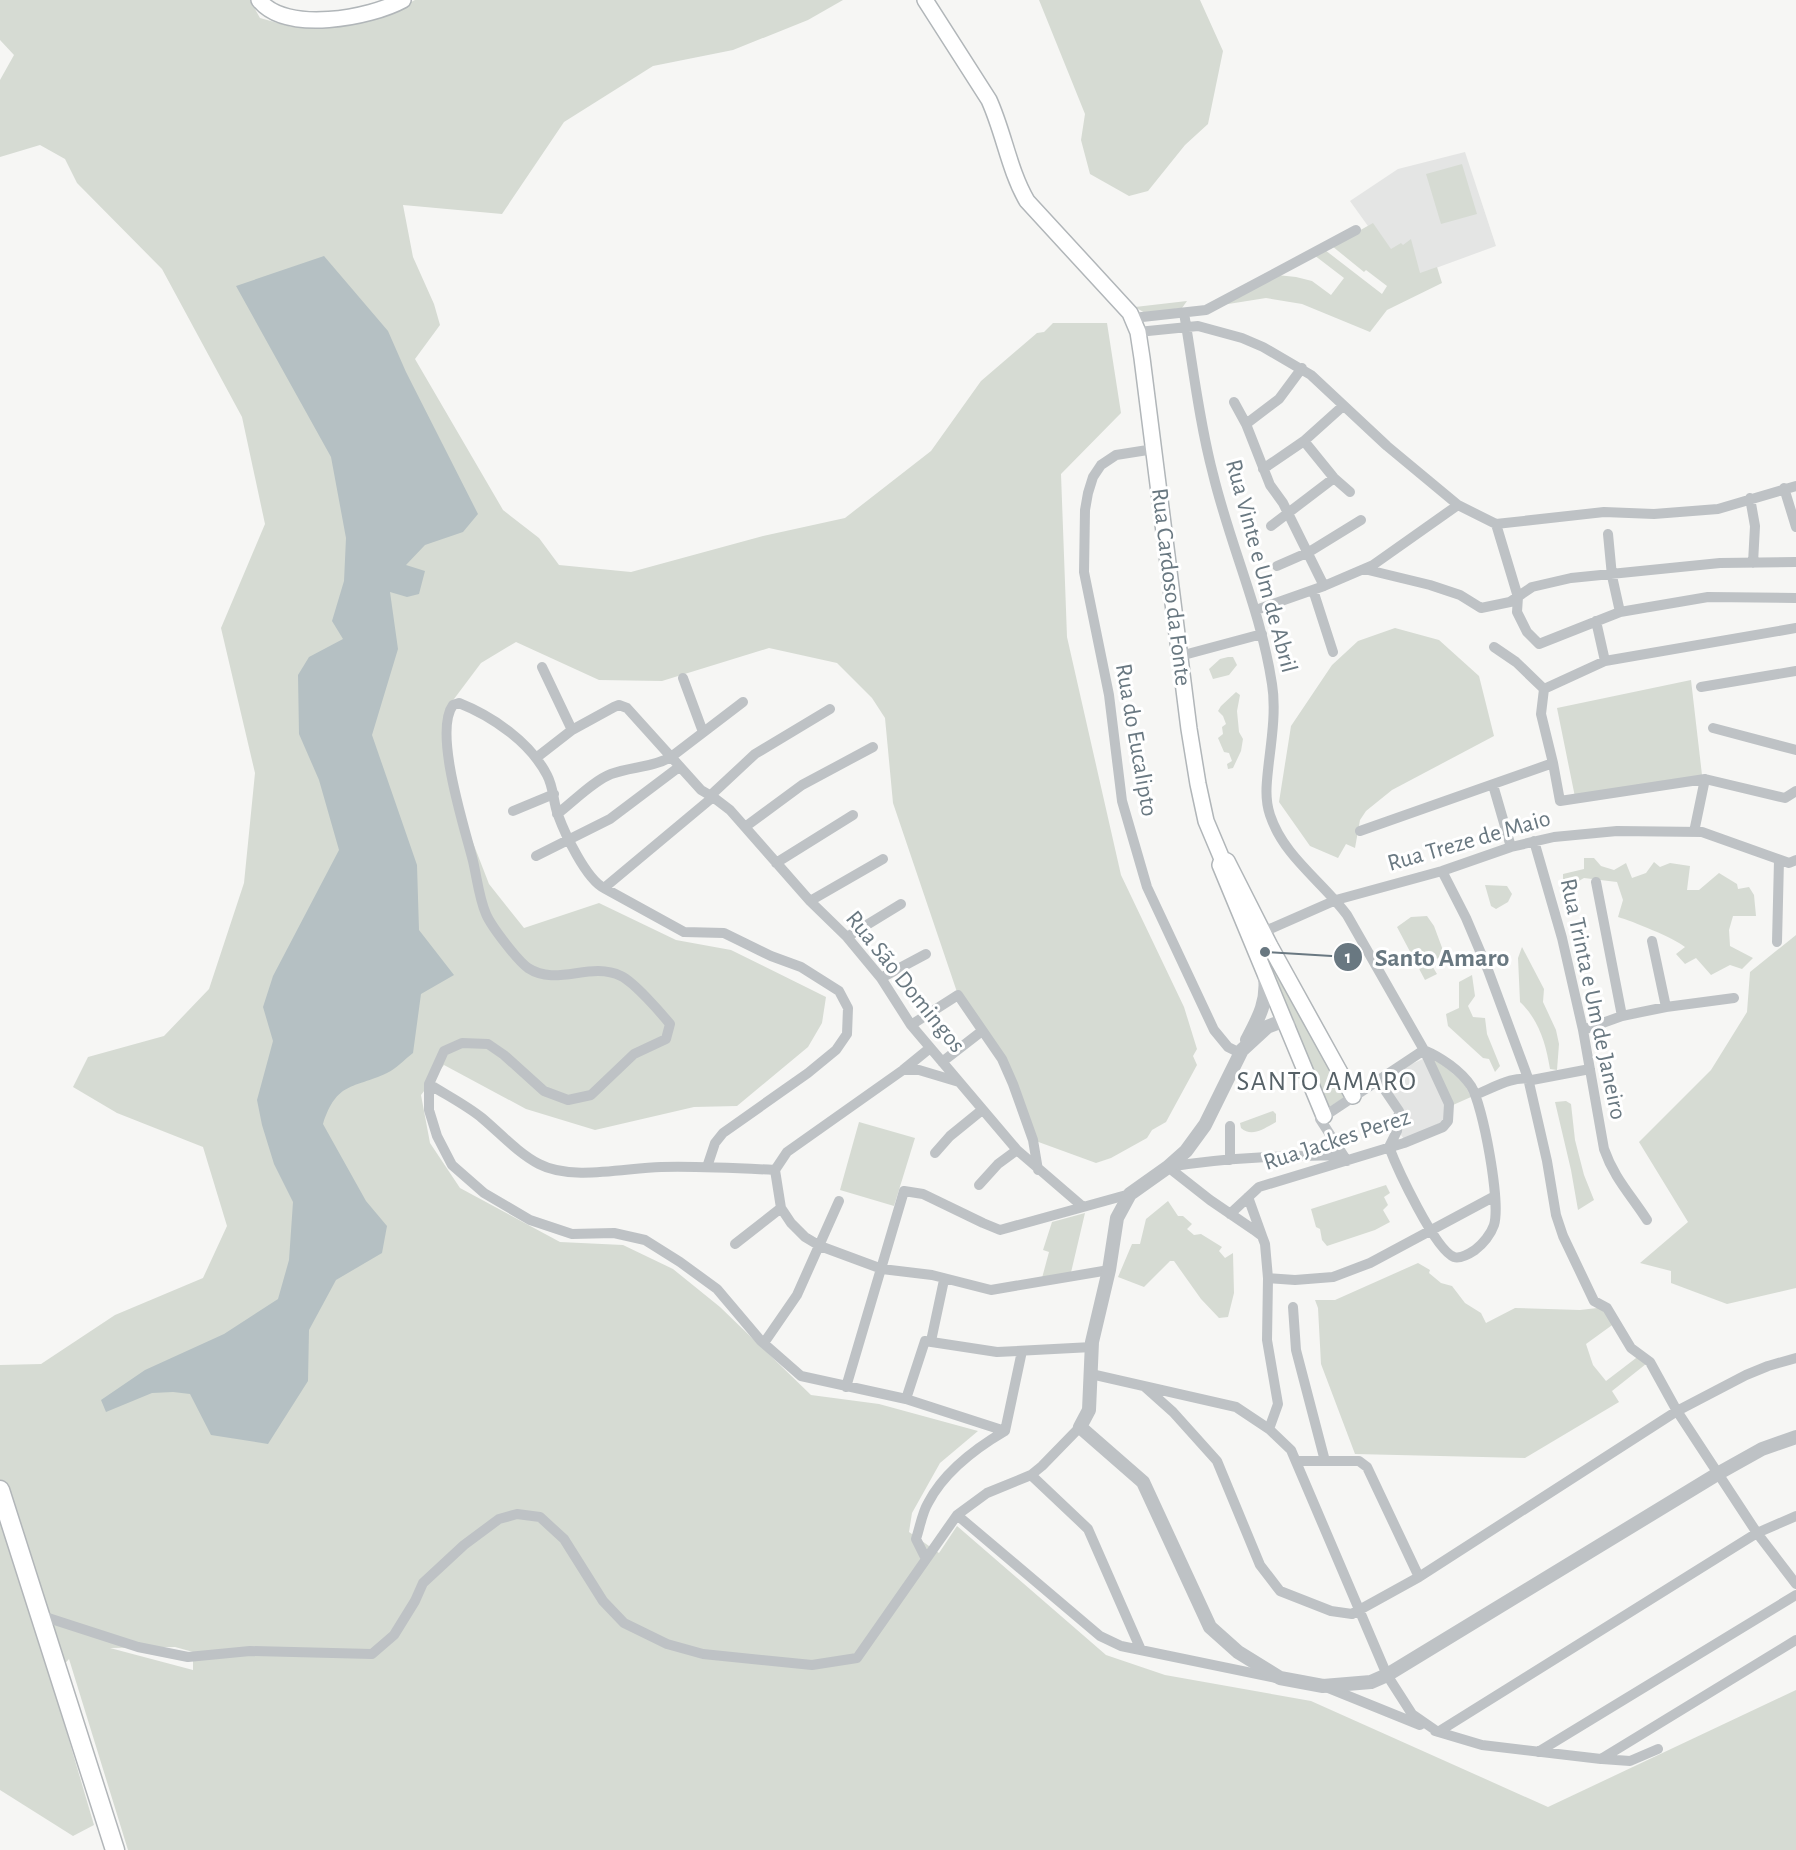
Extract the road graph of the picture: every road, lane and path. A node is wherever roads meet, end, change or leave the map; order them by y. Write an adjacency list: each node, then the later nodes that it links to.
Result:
1 (259, 0): 2 (main road)
2 (403, 0)
3 (925, 0): 6 (main road)
4 (1356, 230): 5 (street)
5 (1184, 313): 6 (street); 7 (street, Rua Vinte e Um de Abril)
6 (1134, 321): 7 (street); 13 (main road, Rua Cardoso da Fonte)
7 (1187, 327): 8 (street); 36 (street, Rua Vinte e Um de Abril)
8 (1302, 368): 10 (street); 11 (street)
9 (1234, 402): 11 (street)
10 (1343, 406): 12 (street); 20 (street)
11 (1246, 423): 14 (street)
12 (1304, 441): 14 (street); 15 (street)
13 (1154, 449): 43 (main road, Rua Cardoso da Fonte); 102 (street, Rua do Eucalipto)
14 (1263, 469): 21 (street)
15 (1334, 478): 18 (street); 21 (street)
16 (1796, 486): 17 (street)
17 (1784, 488): 19 (street); 25 (street)
18 (1350, 492)
19 (1750, 498): 23 (street); 29 (street)
20 (1458, 505): 23 (street); 31 (street)
21 (1287, 513): 24 (street); 27 (street)
22 (1361, 520): 27 (street)
23 (1497, 524): 34 (street)
24 (1271, 526)
25 (1796, 527)
26 (1608, 534): 32 (street)
27 (1309, 552): 30 (street); 33 (street)
28 (1796, 562): 29 (street)
29 (1753, 563): 32 (street)
30 (1277, 566)
31 (1364, 569): 33 (street); 34 (street)
32 (1612, 576): 34 (street); 37 (street)
33 (1318, 588): 36 (street); 42 (street)
34 (1518, 597): 38 (street)
35 (1796, 598): 37 (street)
36 (1256, 610): 40 (street, Rua Vinte e Um de Abril)
37 (1620, 612): 38 (street)
38 (1596, 621): 44 (street)
39 (1796, 628): 44 (street)
40 (1262, 634): 43 (street); 83 (street, Rua Vinte e Um de Abril)
41 (1494, 647): 49 (street)
42 (1334, 652)
43 (1180, 656): 86 (main road, Rua Cardoso da Fonte)
44 (1605, 661): 49 (street)
45 (542, 668): 53 (street)
46 (1796, 671): 48 (street)
47 (683, 678): 54 (street)
48 (1701, 687)
49 (1544, 689): 59 (street)
50 (743, 702): 54 (street)
51 (830, 710): 65 (street)
52 (1713, 728): 56 (street)
53 (572, 730): 57 (street, Rua São Domingos); 58 (street)
54 (703, 732): 57 (street)
55 (873, 747): 69 (street)
56 (1796, 750)
57 (671, 757): 60 (street, Rua São Domingos); 67 (street)
58 (536, 758): 64 (street); 109 (street)
59 (1553, 763): 61 (street); 62 (street)
60 (679, 766): 65 (street, Rua São Domingos); 72 (street)
61 (1705, 778): 63 (street); 71 (street)
62 (1493, 785): 70 (street); 74 (street)
63 (1796, 791)
64 (554, 794): 66 (street); 67 (street)
65 (712, 796): 69 (street, Rua São Domingos); 82 (street)
66 (513, 811)
67 (557, 814): 72 (street)
68 (853, 815): 79 (street)
69 (745, 827): 79 (street, Rua São Domingos)
70 (1360, 831)
71 (1694, 832): 73 (street, Rua Treze de Maio); 77 (street, Rua Treze de Maio)
72 (570, 838): 75 (street); 82 (street)
73 (1534, 841): 74 (street, Rua Treze de Maio); 98 (street, Rua Trinta e Um de Janeiro)
74 (1511, 847): 80 (street, Rua Treze de Maio)
75 (536, 856)
76 (883, 859): 84 (street)
77 (1779, 860): 78 (street, Rua Treze de Maio); 89 (street)
78 (1796, 860)
79 (776, 863): 84 (street, Rua São Domingos)
80 (1442, 871): 83 (street, Rua Treze de Maio); 106 (street)
81 (1596, 882): 95 (street)
82 (604, 888): 121 (street)
83 (1336, 900): 86 (street, Rua Treze de Maio); 101 (street, Rua Vinte e Um de Abril)
84 (810, 901): 87 (street, Rua São Domingos)
85 (901, 904): 87 (street)
86 (1257, 935): 91 (main road, Rua Cardoso da Fonte); 111 (main road, Rua Cardoso da Fonte)
87 (847, 938): 92 (street, Rua São Domingos)
88 (1652, 941): 94 (street)
89 (1777, 942)
90 (926, 954): 92 (street)
91 (1265, 971): 97 (main road, Rua Cardoso da Fonte); 102 (street)
92 (880, 978): 96 (street, Rua São Domingos)
93 (1734, 998): 94 (street)
94 (1666, 1007): 95 (street)
95 (1622, 1016): 98 (street)
96 (911, 1025): 99 (street); 100 (street, Rua São Domingos)
97 (1288, 1025): 102 (street); 114 (main road, Rua Cardoso da Fonte)
98 (1583, 1030): 104 (street, Rua Trinta e Um de Janeiro)
99 (982, 1031): 103 (street); 124 (street)
100 (930, 1048): 103 (street, Rua São Domingos); 105 (street)
101 (1424, 1050): 107 (street); 110 (street); 112 (street, Rua Vinte e Um de Abril)
102 (1241, 1052): 122 (street)
103 (942, 1062): 108 (street, Rua São Domingos)
104 (1590, 1069): 106 (street); 133 (street, Rua Trinta e Um de Janeiro)
105 (903, 1071): 108 (street); 123 (street)
106 (1528, 1078): 110 (street); 152 (street)
107 (1378, 1080): 111 (street); 116 (street)
108 (959, 1082): 113 (street, Rua São Domingos)
109 (429, 1084): 121 (street); 144 (street)
110 (1475, 1095): 127 (street)
111 (1353, 1096): 114 (street)
112 (1449, 1104): 116 (street, Rua Jackes Perez)
113 (982, 1110): 117 (street, Rua São Domingos); 118 (street)
114 (1324, 1116): 119 (street, Rua Cardoso da Fonte)
115 (1230, 1126): 120 (street)
116 (1389, 1147): 119 (street, Rua Jackes Perez); 134 (street)
117 (1017, 1149): 124 (street, Rua São Domingos); 125 (street)
118 (935, 1153)
119 (1345, 1158): 120 (street); 128 (street, Rua Jackes Perez)
120 (1230, 1160): 122 (street)
121 (708, 1167): 123 (street)
122 (1168, 1167): 126 (street); 132 (street)
123 (775, 1170): 131 (street)
124 (1038, 1170): 130 (street, Rua São Domingos)
125 (979, 1185)
126 (1130, 1194): 130 (street); 139 (street)
127 (1495, 1196): 134 (street); 134 (street)
128 (1248, 1197): 132 (street, Rua Jackes Perez); 135 (street)
129 (839, 1202): 137 (street)
130 (1082, 1206): 138 (street)
131 (781, 1208): 136 (street); 137 (street)
132 (1230, 1214): 135 (street)
133 (1647, 1220)
134 (1431, 1230): 140 (street)
135 (1262, 1236): 140 (street)
136 (735, 1244)
137 (820, 1246): 138 (street); 144 (street)
138 (882, 1269): 141 (street); 150 (street)
139 (1109, 1270): 141 (street); 145 (street)
140 (1268, 1278): 154 (street)
141 (944, 1280): 143 (street)
142 (1293, 1307): 158 (street)
143 (931, 1341): 146 (street); 151 (street)
144 (764, 1343): 150 (street)
145 (1092, 1347): 146 (street); 148 (street)
146 (1022, 1351): 155 (street)
147 (1796, 1358): 152 (street)
148 (1091, 1374): 149 (street); 153 (street)
149 (1145, 1386): 154 (street); 169 (street)
150 (846, 1387): 151 (street)
151 (906, 1399): 155 (street)
152 (1677, 1411): 159 (street); 166 (street)
153 (1080, 1427): 160 (street); 174 (street)
154 (1269, 1429): 157 (street)
155 (1005, 1431): 165 (street)
156 (1796, 1437): 159 (street)
157 (1296, 1461): 158 (street); 169 (street)
158 (1325, 1461): 166 (street)
159 (1719, 1473): 164 (street); 173 (street)
160 (1030, 1475): 162 (street); 172 (street)
161 (0, 1490): 170 (main road)
162 (957, 1515): 165 (street); 172 (street)
163 (1796, 1516): 164 (street)
164 (1757, 1533): 167 (street); 176 (street)
165 (926, 1559): 170 (street)
166 (1419, 1577): 169 (street)
167 (1796, 1584)
168 (1796, 1594): 178 (street)
169 (1359, 1611): 173 (street)
170 (38, 1615): 180 (main road)
171 (1796, 1640): 179 (street)
172 (1141, 1650): 174 (street)
173 (1387, 1675): 175 (street); 176 (street)
174 (1280, 1678): 175 (street)
175 (1323, 1686): 176 (street)
176 (1438, 1732): 178 (street)
177 (1658, 1749): 179 (street)
178 (1538, 1752): 179 (street)
179 (1601, 1759)
180 (115, 1850)

